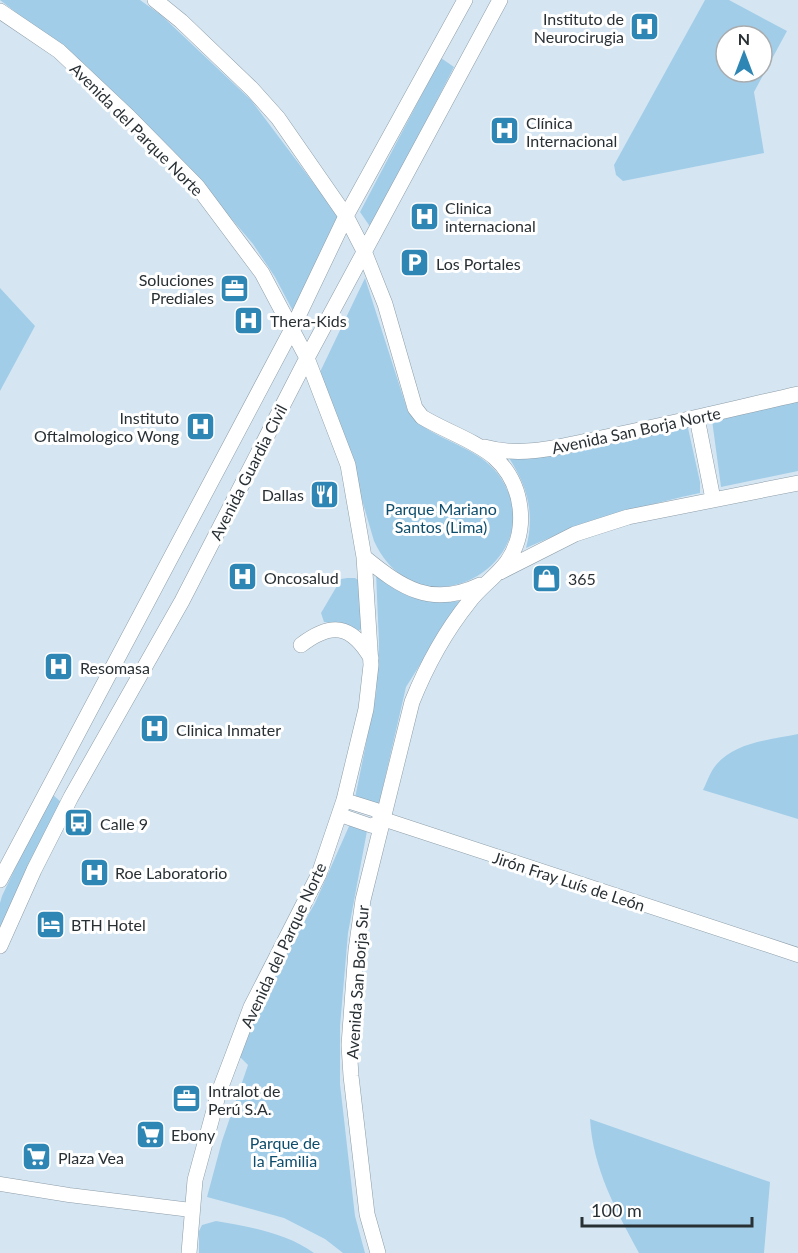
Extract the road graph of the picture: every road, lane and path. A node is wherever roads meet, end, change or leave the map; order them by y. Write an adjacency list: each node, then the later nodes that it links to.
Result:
1 (155, 0): 5 (main road)
2 (465, 0): 5 (main road, Avenida Guardia Civil)
3 (500, 0): 6 (main road, Avenida Guardia Civil)
4 (0, 11): 7 (main road, Avenida del Parque Norte)
5 (346, 216): 6 (main road); 7 (main road, Avenida Guardia Civil)
6 (364, 251): 8 (main road, Avenida Guardia Civil); 11 (main road)
7 (292, 329): 8 (main road, Avenida del Parque Norte); 20 (main road, Avenida Guardia Civil)
8 (307, 358): 14 (main road, Avenida del Parque Norte); 21 (main road, Avenida Guardia Civil)
9 (798, 394): 10 (main road, Avenida San Borja Norte)
10 (697, 418): 11 (main road, Avenida San Borja Norte); 13 (main road)
11 (473, 444): 15 (main road)
12 (798, 483): 13 (main road)
13 (713, 499): 15 (main road)
14 (364, 557): 15 (main road); 17 (main road, Avenida del Parque Norte)
15 (491, 578): 19 (main road)
16 (300, 645): 17 (main road)
17 (371, 658): 18 (main road, Avenida del Parque Norte)
18 (342, 808): 19 (street); 24 (main road, Avenida del Parque Norte)
19 (383, 819): 22 (street, Jirón Fray Luís de León); 26 (main road, Avenida San Borja Sur)
20 (0, 880)
21 (0, 946)
22 (798, 955)
23 (0, 1185): 24 (street)
24 (191, 1210): 25 (main road, Avenida del Parque Norte)
25 (189, 1253)
26 (378, 1253)

